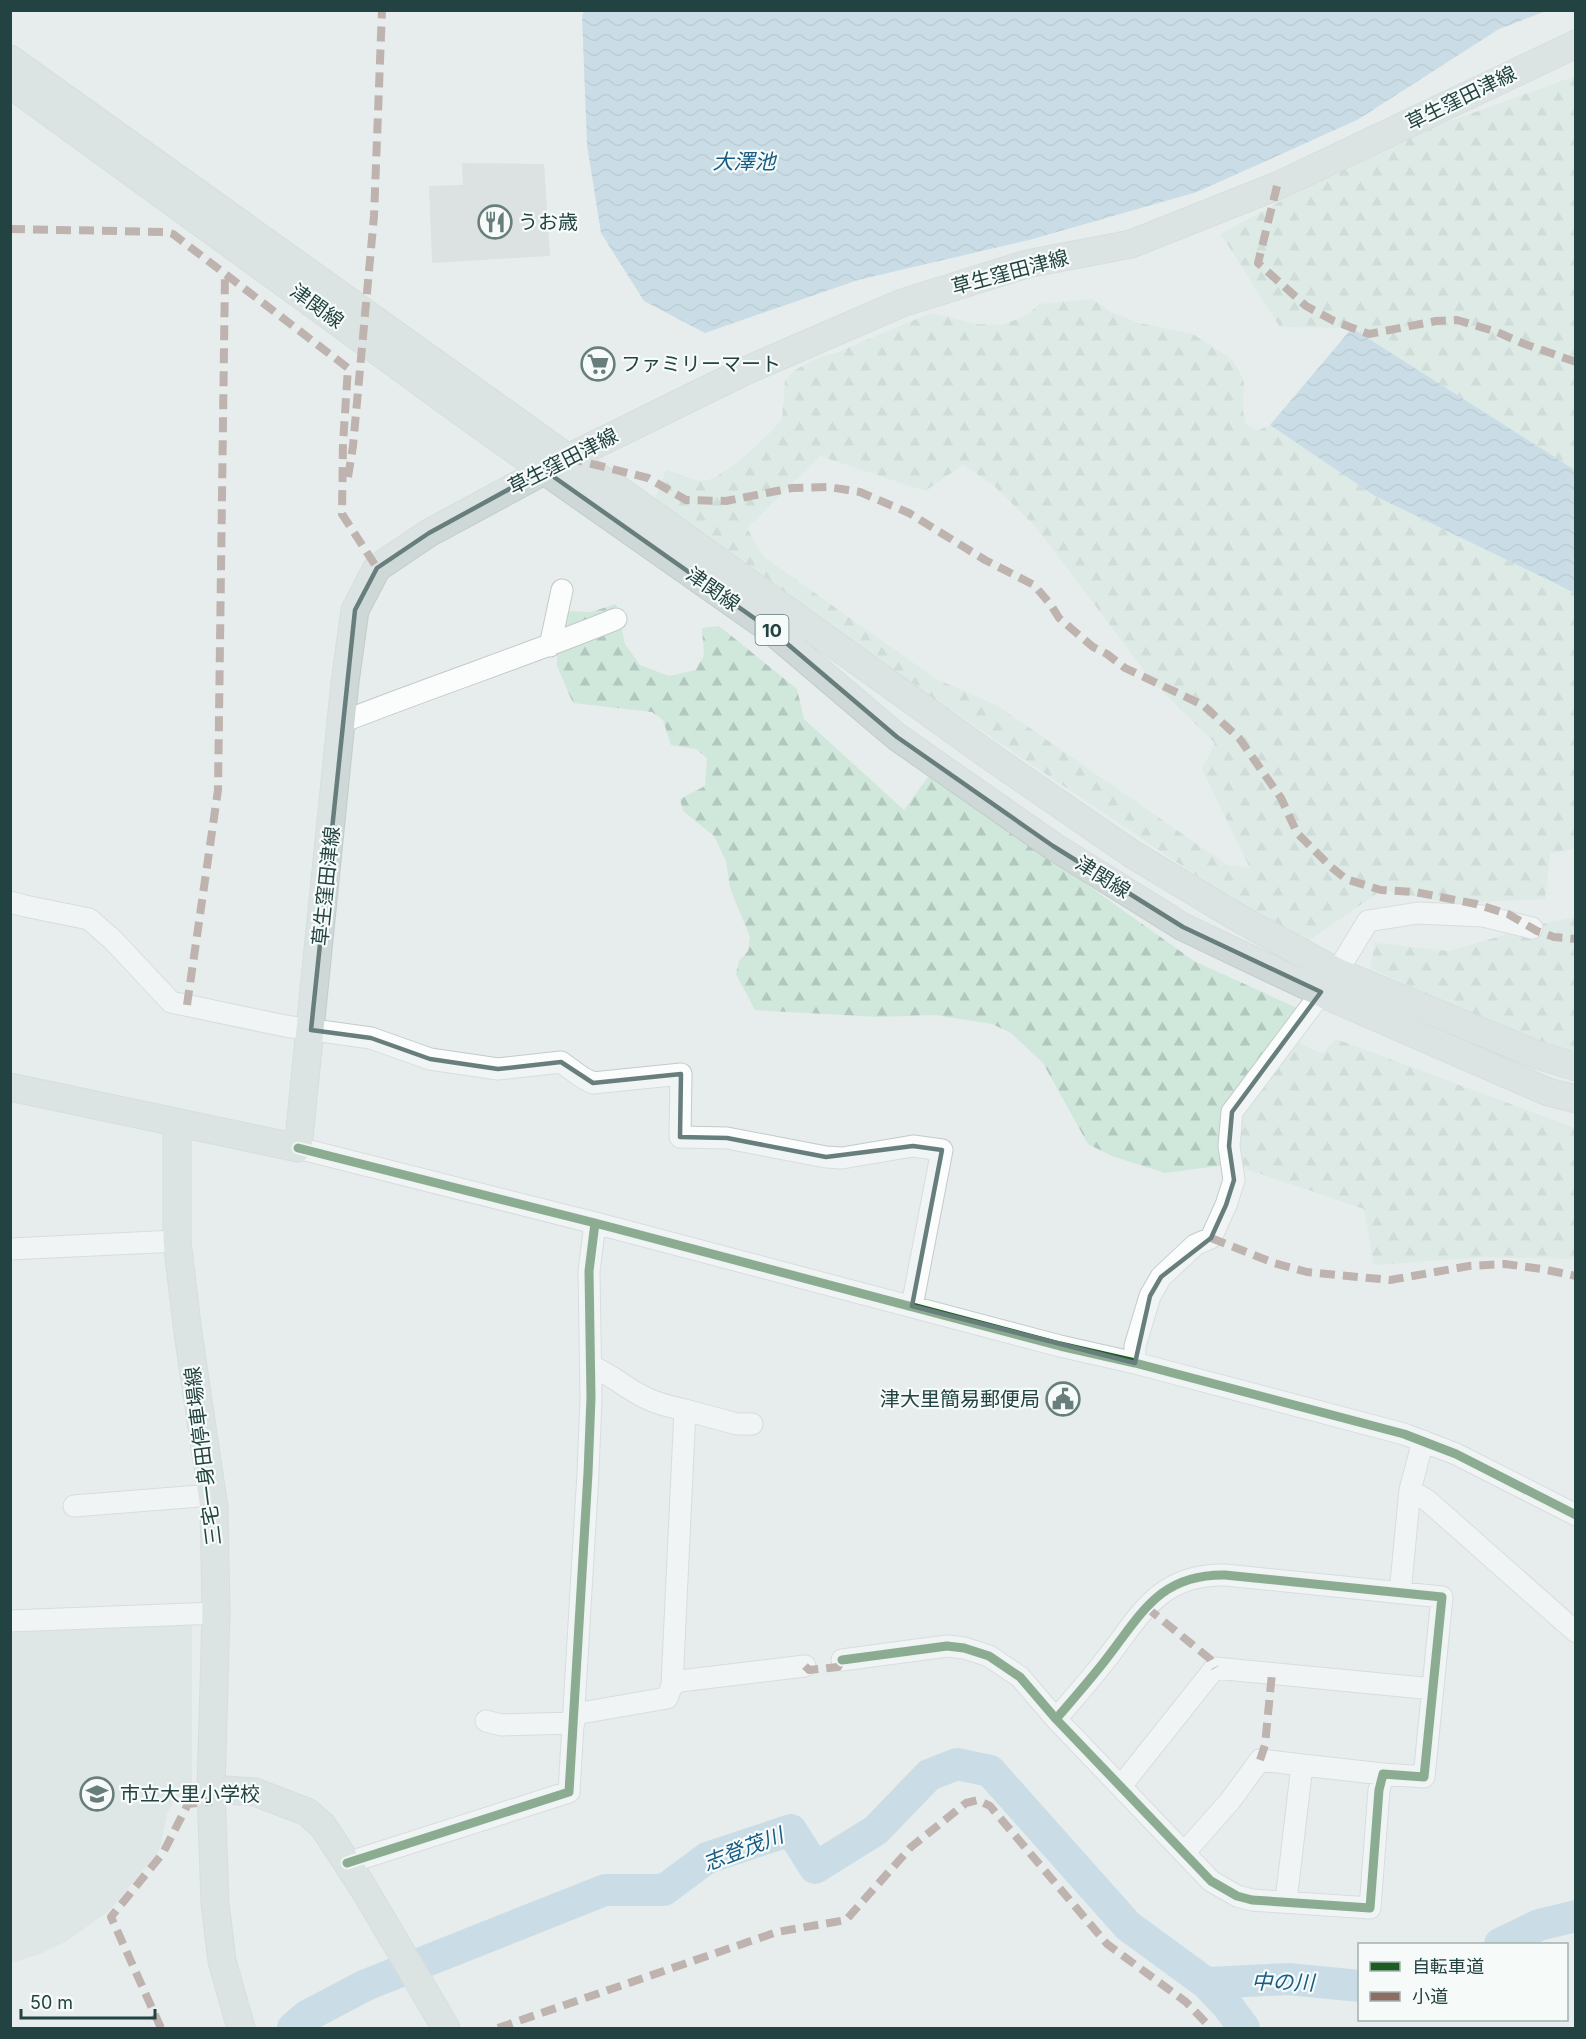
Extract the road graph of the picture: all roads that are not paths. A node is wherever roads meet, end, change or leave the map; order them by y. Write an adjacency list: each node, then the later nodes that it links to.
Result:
1 (1575, 44): 4 (main road, 草生窪田津線)
2 (10, 59): 4 (main road, 津関線 / 10)
3 (10, 84): 4 (main road, 津関線 / 10)
4 (556, 464): 8 (main road, 草生窪田津線); 11 (main road, 津関線 / 10); 11 (main road, 津関線 / 10)
5 (562, 590): 7 (street)
6 (616, 619): 7 (street)
7 (550, 646): 8 (street)
8 (342, 722): 12 (main road, 草生窪田津線)
9 (10, 902): 12 (street)
10 (1532, 928): 11 (street)
11 (1329, 982): 13 (main road, 津関線 / 10); 15 (main road, 津関線 / 10); 22 (street)
12 (311, 1030): 17 (main road, 草生窪田津線); 21 (street)
13 (1575, 1067)
14 (10, 1087): 16 (main road)
15 (1575, 1099)
16 (177, 1123): 17 (main road); 19 (main road, 三宅一身田停車場線)
17 (298, 1148): 18 (street)
18 (595, 1223): 21 (street); 23 (street)
19 (177, 1241): 20 (street); 28 (main road, 三宅一身田停車場線)
20 (10, 1249)
21 (912, 1306): 22 (street)
22 (1135, 1363): 26 (street)
23 (591, 1366): 24 (street); 39 (street)
24 (685, 1410): 25 (street); 37 (street)
25 (752, 1424)
26 (1423, 1441): 27 (street); 30 (street)
27 (1410, 1490): 31 (street); 34 (street)
28 (212, 1495): 29 (street); 32 (main road, 三宅一身田停車場線)
29 (74, 1506)
30 (1575, 1515)
31 (1400, 1593): 38 (street); 40 (street)
32 (216, 1612): 33 (street); 45 (main road, 三宅一身田停車場線)
33 (10, 1621)
34 (1575, 1632)
35 (842, 1660): 40 (street)
36 (804, 1666): 37 (street)
37 (672, 1685): 39 (street)
38 (1433, 1689): 43 (street); 44 (street)
39 (574, 1719): 41 (street); 47 (street)
40 (1056, 1719): 44 (street)
41 (486, 1721)
42 (1302, 1766): 43 (street); 46 (street); 48 (street)
43 (1383, 1774): 48 (street)
44 (1121, 1786): 46 (street)
45 (211, 1789): 47 (main road); 49 (main road, 三宅一身田停車場線)
46 (1184, 1854): 48 (street)
47 (347, 1863): 50 (main road)
48 (1286, 1901)
49 (239, 2022)
50 (446, 2028)

